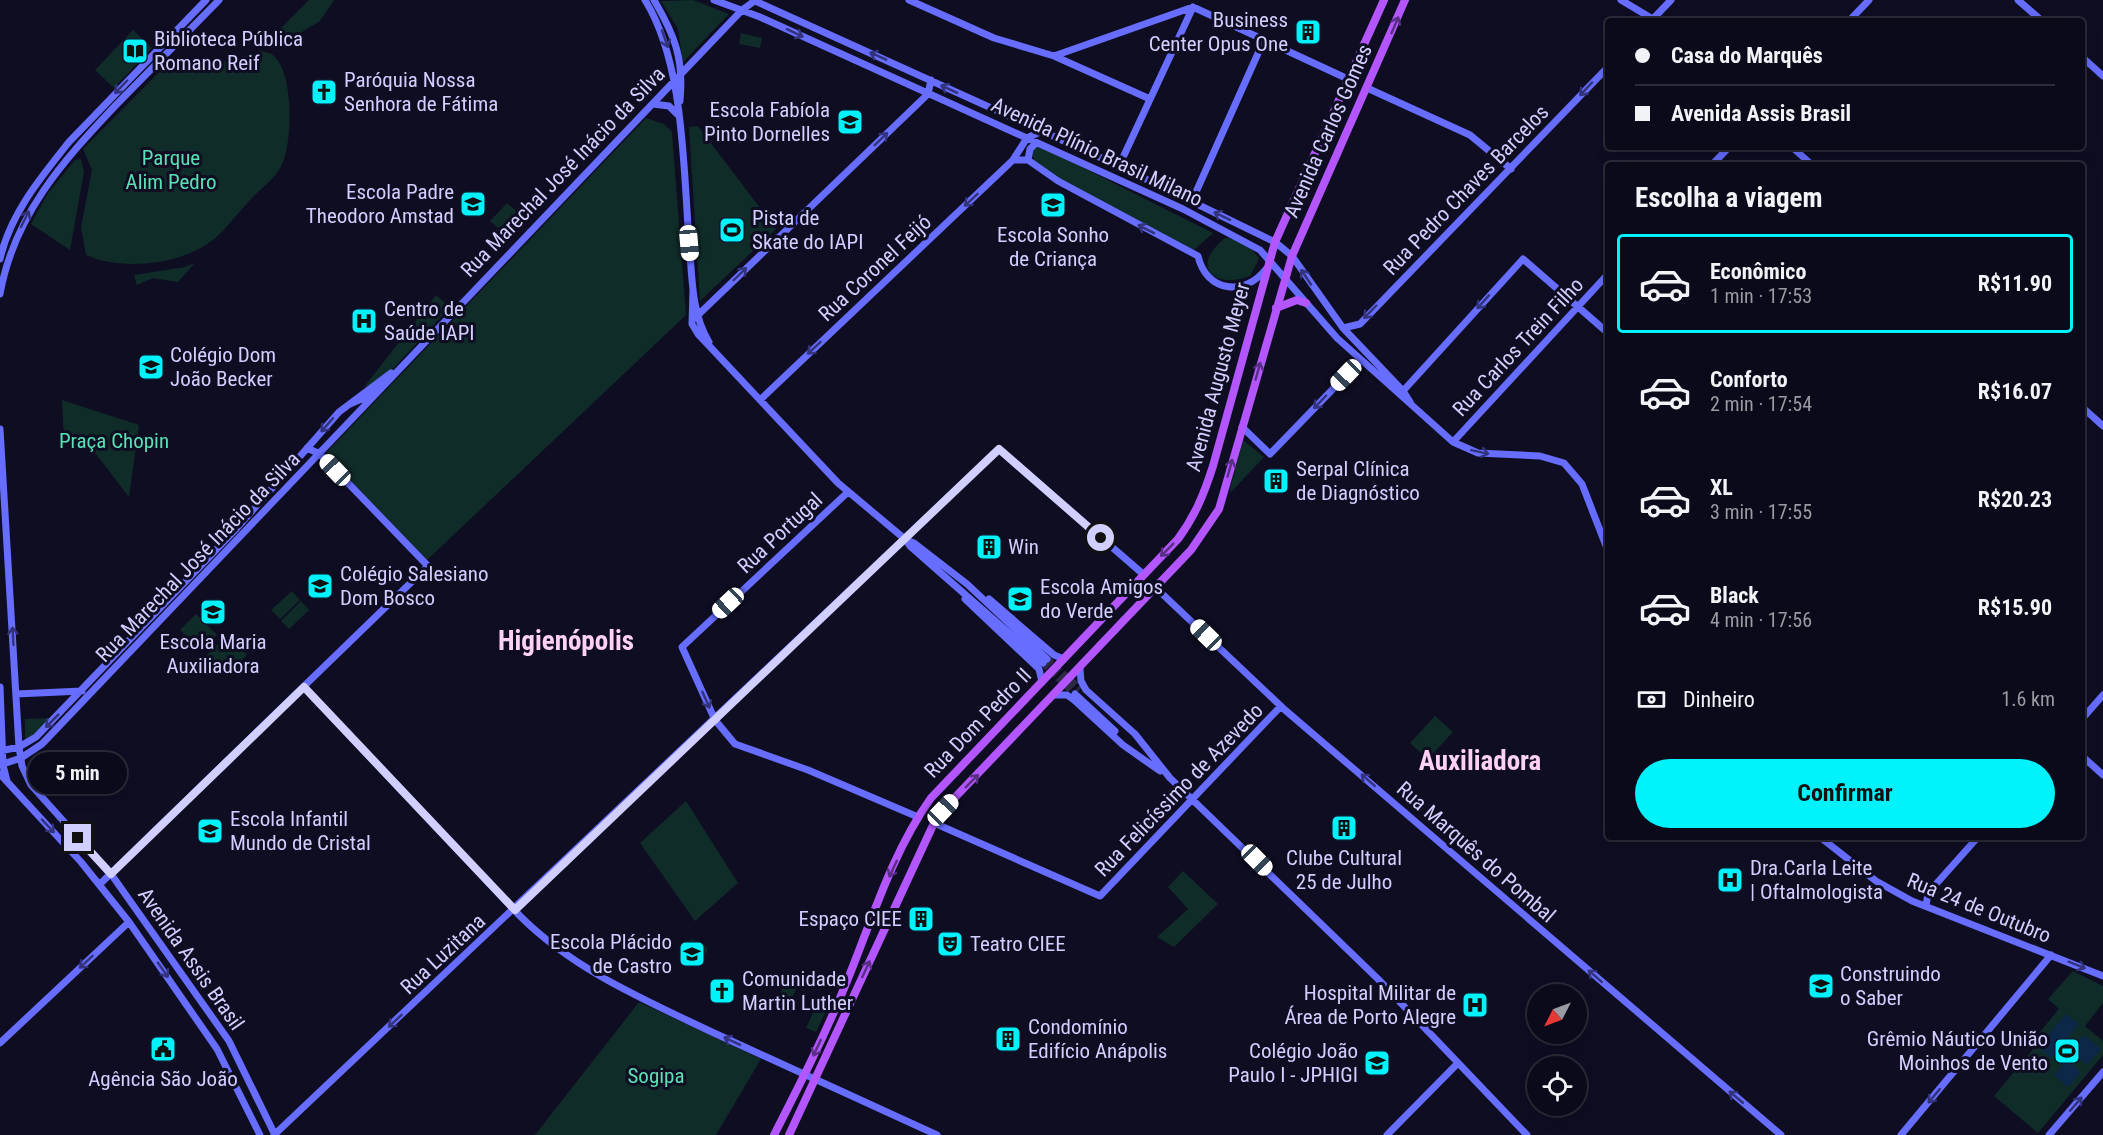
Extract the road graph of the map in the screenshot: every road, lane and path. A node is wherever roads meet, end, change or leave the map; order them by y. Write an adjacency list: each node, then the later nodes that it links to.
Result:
1 (206, 0): 17 (street)
2 (219, 0): 22 (street)
3 (645, 0): 31 (street, one-way to 31)
4 (714, 0): 16 (street, Avenida Plínio Brasil Milano)
5 (746, 0): 16 (street)
6 (754, 0): 16 (street); 30 (street, Avenida Plínio Brasil Milano, one-way to 6)
7 (909, 0): 24 (street)
8 (1384, 0): 29 (main road, Avenida Carlos Gomes)
9 (1406, 0): 32 (main road, Avenida Carlos Gomes, one-way to 9)
10 (1621, 0): 18 (street)
11 (1671, 0): 19 (street)
12 (1869, 0): 20 (street)
13 (2018, 0): 21 (street)
14 (656, 2): 27 (street)
15 (1193, 7): 23 (street); 24 (street); 34 (street)
16 (742, 10): 27 (street, Rua Marechal José Inácio da Silva); 33 (street, Avenida Plínio Brasil Milano, one-way to 33)
17 (188, 18): 22 (street); 42 (street, one-way to 42)
18 (1651, 18)
19 (1656, 18)
20 (1852, 18)
21 (2039, 18)
22 (195, 24): 42 (street)
23 (1264, 40): 29 (street); 49 (street)
24 (1054, 56): 34 (street)
25 (2085, 60): 28 (street)
26 (1605, 70): 48 (street, Rua Pedro Chaves Barcelos, one-way to 48)
27 (683, 73): 31 (street, Rua Marechal José Inácio da Silva); 36 (street)
28 (2103, 76)
29 (1348, 79): 52 (main road, Avenida Carlos Gomes)
30 (931, 80): 33 (street); 37 (street, Avenida Plínio Brasil Milano, one-way to 30)
31 (674, 82): 35 (street, Rua Marechal José Inácio da Silva); 36 (street)
32 (1367, 88): 48 (street); 53 (main road, Avenida Carlos Gomes)
33 (928, 93): 38 (street, Avenida Plínio Brasil Milano); 64 (street, one-way to 33)
34 (1150, 99): 47 (street)
35 (653, 104): 36 (street); 68 (street, Rua Marechal José Inácio da Silva)
36 (678, 115): 59 (street)
37 (1042, 131): 38 (street); 47 (street, Avenida Plínio Brasil Milano)
38 (1027, 138): 39 (street, Avenida Plínio Brasil Milano); 44 (street, Rua Coronel Feijó)
39 (1036, 143): 43 (street); 55 (street, Avenida Plínio Brasil Milano)
40 (1726, 150): 45 (street)
41 (1795, 150): 46 (street)
42 (62, 157): 50 (street); 51 (street, one-way to 42)
43 (1028, 159): 44 (street); 56 (street, one-way to 43)
44 (1013, 160): 72 (street, Rua Coronel Feijó, one-way to 72)
45 (1715, 162)
46 (1809, 162)
47 (1119, 166): 49 (street, Avenida Plínio Brasil Milano)
48 (1511, 169): 65 (street, Rua Pedro Chaves Barcelos, one-way to 65)
49 (1192, 201): 52 (street, Avenida Plínio Brasil Milano, one-way to 49)
50 (10, 231): 51 (street); 54 (street)
51 (17, 236): 60 (street)
52 (1275, 242): 53 (street, Avenida Plínio Brasil Milano); 55 (main road, Avenida Carlos Gomes)
53 (1292, 256): 58 (main road, Avenida Carlos Gomes); 65 (street, Avenida Plínio Brasil Milano, one-way to 53)
54 (0, 259)
55 (1269, 260): 56 (main road, Avenida Augusto Meyer); 58 (street, Avenida Plínio Brasil Milano)
56 (1266, 269): 83 (main road, Avenida Augusto Meyer)
57 (1605, 277): 62 (street, Rua Carlos Trein Filho)
58 (1286, 278): 61 (street, Avenida Plínio Brasil Milano); 63 (main road, Avenida Augusto Meyer)
59 (693, 290): 64 (street); 67 (street)
60 (0, 294)
61 (1306, 303): 63 (main road); 69 (street, Avenida Plínio Brasil Milano)
62 (1577, 305): 66 (street); 71 (street, one-way to 71); 79 (street, Rua Carlos Trein Filho)
63 (1276, 308): 77 (main road, Avenida Augusto Meyer, one-way to 63)
64 (698, 315): 67 (street)
65 (1343, 328): 71 (street, Avenida Plínio Brasil Milano)
66 (1605, 330)
67 (714, 350): 72 (street)
68 (410, 359): 70 (street, Rua Marechal José Inácio da Silva); 73 (street, Rua Marechal José Inácio da Silva)
69 (1361, 360): 74 (street, Avenida Plínio Brasil Milano); 77 (street, one-way to 77)
70 (383, 389): 73 (street); 81 (street, Rua Marechal José Inácio da Silva)
71 (1403, 391): 74 (street, Avenida Plínio Brasil Milano)
72 (760, 400): 82 (street)
73 (347, 404): 80 (street, Rua Marechal José Inácio da Silva, one-way to 80)
74 (1414, 410): 79 (street, Avenida Plínio Brasil Milano)
75 (2085, 410): 76 (street)
76 (2103, 426)
77 (1242, 428): 84 (main road, Avenida Augusto Meyer, one-way to 77)
78 (0, 429): 102 (street, Avenida Assis Brasil, one-way to 78)
79 (1453, 442): 89 (street, Avenida Plínio Brasil Milano, one-way to 89)
80 (307, 448): 81 (street); 87 (street, Rua Marechal José Inácio da Silva)
81 (320, 454): 90 (street, Rua Marechal José Inácio da Silva); 99 (street)
82 (848, 492): 86 (street); 107 (street, Rua Portugal, one-way to 107)
83 (1201, 503): 92 (main road, Rua Dom Pedro II, one-way to 92)
84 (1219, 509): 94 (main road, Rua Dom Pedro II)
85 (914, 532): 86 (street, Rua Luzitana); 88 (street); 92 (street, Rua Luzitana)
86 (906, 540): 88 (street); 91 (street); 107 (street, Rua Luzitana)
87 (222, 543): 90 (street); 100 (street, Rua Marechal José Inácio da Silva)
88 (915, 543): 93 (street)
89 (1605, 543)
90 (229, 550): 110 (street, Rua Marechal José Inácio da Silva)
91 (936, 569): 93 (street); 97 (street)
92 (1143, 574): 95 (main road, Rua Dom Pedro II)
93 (967, 584): 95 (street)
94 (1156, 588): 96 (main road, Rua Dom Pedro II); 105 (street, Rua Marquês do Pombal)
95 (1064, 659): 97 (main road, Rua Dom Pedro II)
96 (1080, 669): 103 (main road, Rua Dom Pedro II); 111 (street)
97 (1042, 682): 118 (main road, Rua Dom Pedro II)
98 (0, 687): 109 (street)
99 (304, 687): 122 (street); 125 (street)
100 (82, 691): 102 (street); 108 (street, Rua Marechal José Inácio da Silva, one-way to 108)
101 (1077, 691): 111 (street)
102 (16, 694): 108 (street, Avenida Assis Brasil)
103 (1056, 695): 111 (street); 119 (main road, Rua Dom Pedro II, one-way to 103)
104 (2103, 695): 106 (street)
105 (1281, 706): 117 (street, Rua Felicíssimo de Azevedo); 141 (street, Rua Marquês do Pombal, one-way to 105)
106 (2085, 716)
107 (715, 720): 118 (street); 125 (street, Rua Luzitana)
108 (19, 747): 109 (street, Rua Marechal José Inácio da Silva); 110 (street, Avenida Assis Brasil)
109 (1, 751): 113 (street)
110 (21, 758): 113 (street, Rua Marechal José Inácio da Silva); 122 (street, Avenida Assis Brasil)
111 (1150, 759): 117 (street)
112 (2085, 759): 115 (street)
113 (1, 765): 116 (street)
114 (0, 774): 116 (street, Avenida Assis Brasil)
115 (2103, 775)
116 (8, 783): 123 (street, Avenida Assis Brasil, one-way to 123)
117 (1193, 799): 119 (street, Rua Felicíssimo de Azevedo); 130 (street)
118 (918, 816): 132 (main road, Rua Dom Pedro II, one-way to 132)
119 (934, 823): 133 (main road, Rua Dom Pedro II, one-way to 119)
120 (1824, 840): 124 (street, Rua 24 de Outubro)
121 (1975, 840): 124 (street)
122 (111, 874): 123 (street); 135 (street, Avenida Assis Brasil)
123 (100, 884): 126 (street, Avenida Assis Brasil)
124 (1926, 906): 127 (street, Rua 24 de Outubro)
125 (515, 910): 132 (street, one-way to 125); 135 (street, Rua Luzitana, one-way to 135)
126 (129, 922): 129 (street, one-way to 129); 134 (street, Avenida Assis Brasil, one-way to 134)
127 (2051, 955): 128 (street, Rua 24 de Outubro, one-way to 128); 142 (street, one-way to 142)
128 (2103, 976)
129 (0, 1043)
130 (1458, 1063): 139 (street); 140 (street)
131 (2103, 1072): 143 (street, one-way to 131)
132 (805, 1074): 133 (street); 136 (main road, Rua Dom Pedro II)
133 (815, 1079): 137 (main road, Rua Dom Pedro II); 138 (street)
134 (260, 1135)
135 (275, 1135)
136 (774, 1135)
137 (789, 1135)
138 (937, 1135)
139 (1387, 1135)
140 (1527, 1135)
141 (1781, 1135)
142 (1900, 1135)
143 (2049, 1135)

